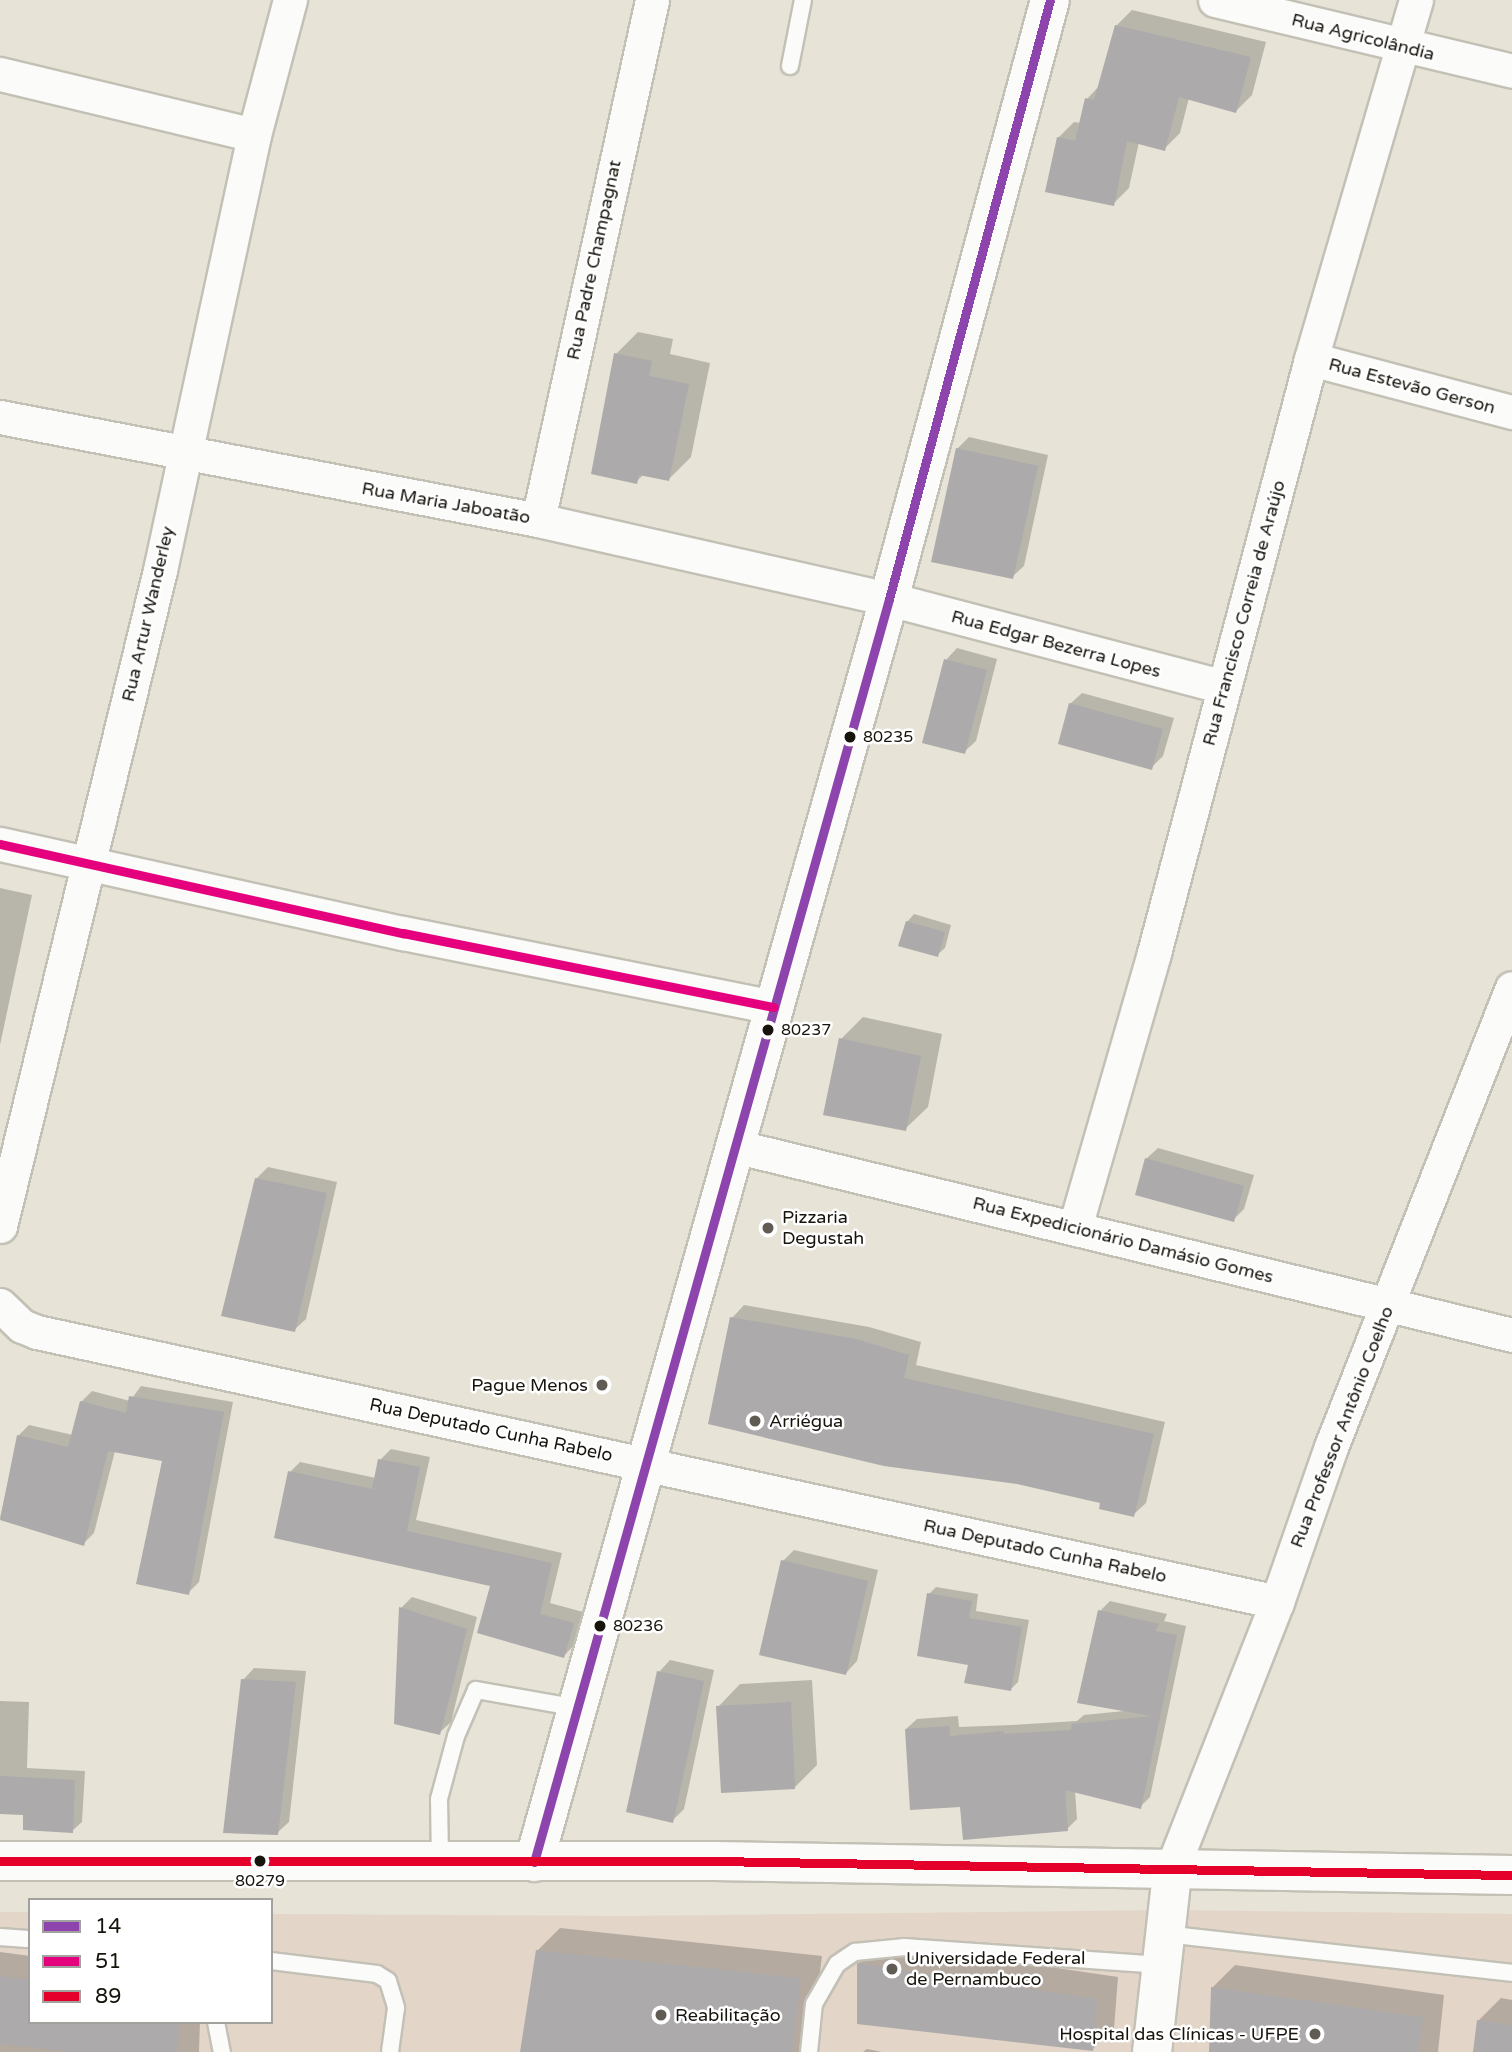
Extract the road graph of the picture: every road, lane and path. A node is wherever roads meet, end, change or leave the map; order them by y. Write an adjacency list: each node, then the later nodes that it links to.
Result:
1 (290, 0): 11 (street, Rua Artur Wanderley)
2 (652, 0): 16 (street, Rua Padre Champagnat)
3 (803, 0): 8 (lane)
4 (1050, 0): 17 (street)
5 (1215, 0): 7 (street, Rua Agricolândia)
6 (1416, 0): 7 (street, Rua Francisco Correia de Araújo)
7 (1402, 48): 9 (street, Rua Agricolândia); 12 (street, Rua Francisco Correia de Araújo)
8 (790, 66)
9 (1512, 71)
10 (0, 74): 11 (street)
11 (254, 135): 15 (street, Rua Artur Wanderley)
12 (1311, 359): 13 (street, Rua Estevão Gerson); 18 (street, Rua Francisco Correia de Araújo)
13 (1512, 412)
14 (0, 417): 15 (street, Rua Maria Jaboatão)
15 (183, 454): 16 (street, Rua Maria Jaboatão); 20 (street, Rua Artur Wanderley)
16 (538, 520): 17 (street, Rua Maria Jaboatão)
17 (889, 599): 18 (street, Rua Edgar Bezerra Lopes); 22 (street)
18 (1224, 687): 25 (street, Rua Francisco Correia de Araújo)
19 (0, 844): 20 (street)
20 (87, 861): 22 (street); 24 (street, Rua Artur Wanderley)
21 (1512, 988): 27 (street, Rua Professor Antônio Coelho)
22 (774, 1007): 23 (street)
23 (734, 1146): 25 (street, Rua Expedicionário Damásio Gomes); 29 (street)
24 (0, 1226)
25 (1075, 1227): 27 (street, Rua Expedicionário Damásio Gomes)
26 (0, 1305): 29 (street, Rua Deputado Cunha Rabelo)
27 (1388, 1305): 28 (street, Rua Expedicionário Damásio Gomes); 30 (street, Rua Professor Antônio Coelho)
28 (1512, 1335)
29 (647, 1463): 30 (street, Rua Deputado Cunha Rabelo); 31 (street)
30 (1277, 1602): 35 (street, Rua Professor Antônio Coelho)
31 (578, 1708): 33 (street); 34 (lane)
32 (0, 1861): 34 (street)
33 (534, 1862): 34 (street); 35 (street)
34 (440, 1863)
35 (1173, 1866): 36 (street); 39 (street)
36 (1512, 1875)
37 (0, 1937): 38 (lane)
38 (28, 1939)
39 (1161, 1949): 41 (lane); 45 (lane); 46 (street)
40 (273, 1961): 44 (lane)
41 (1512, 1973)
42 (216, 2024): 43 (lane)
43 (222, 2052)
44 (390, 2052)
45 (809, 2052)
46 (1152, 2052)

